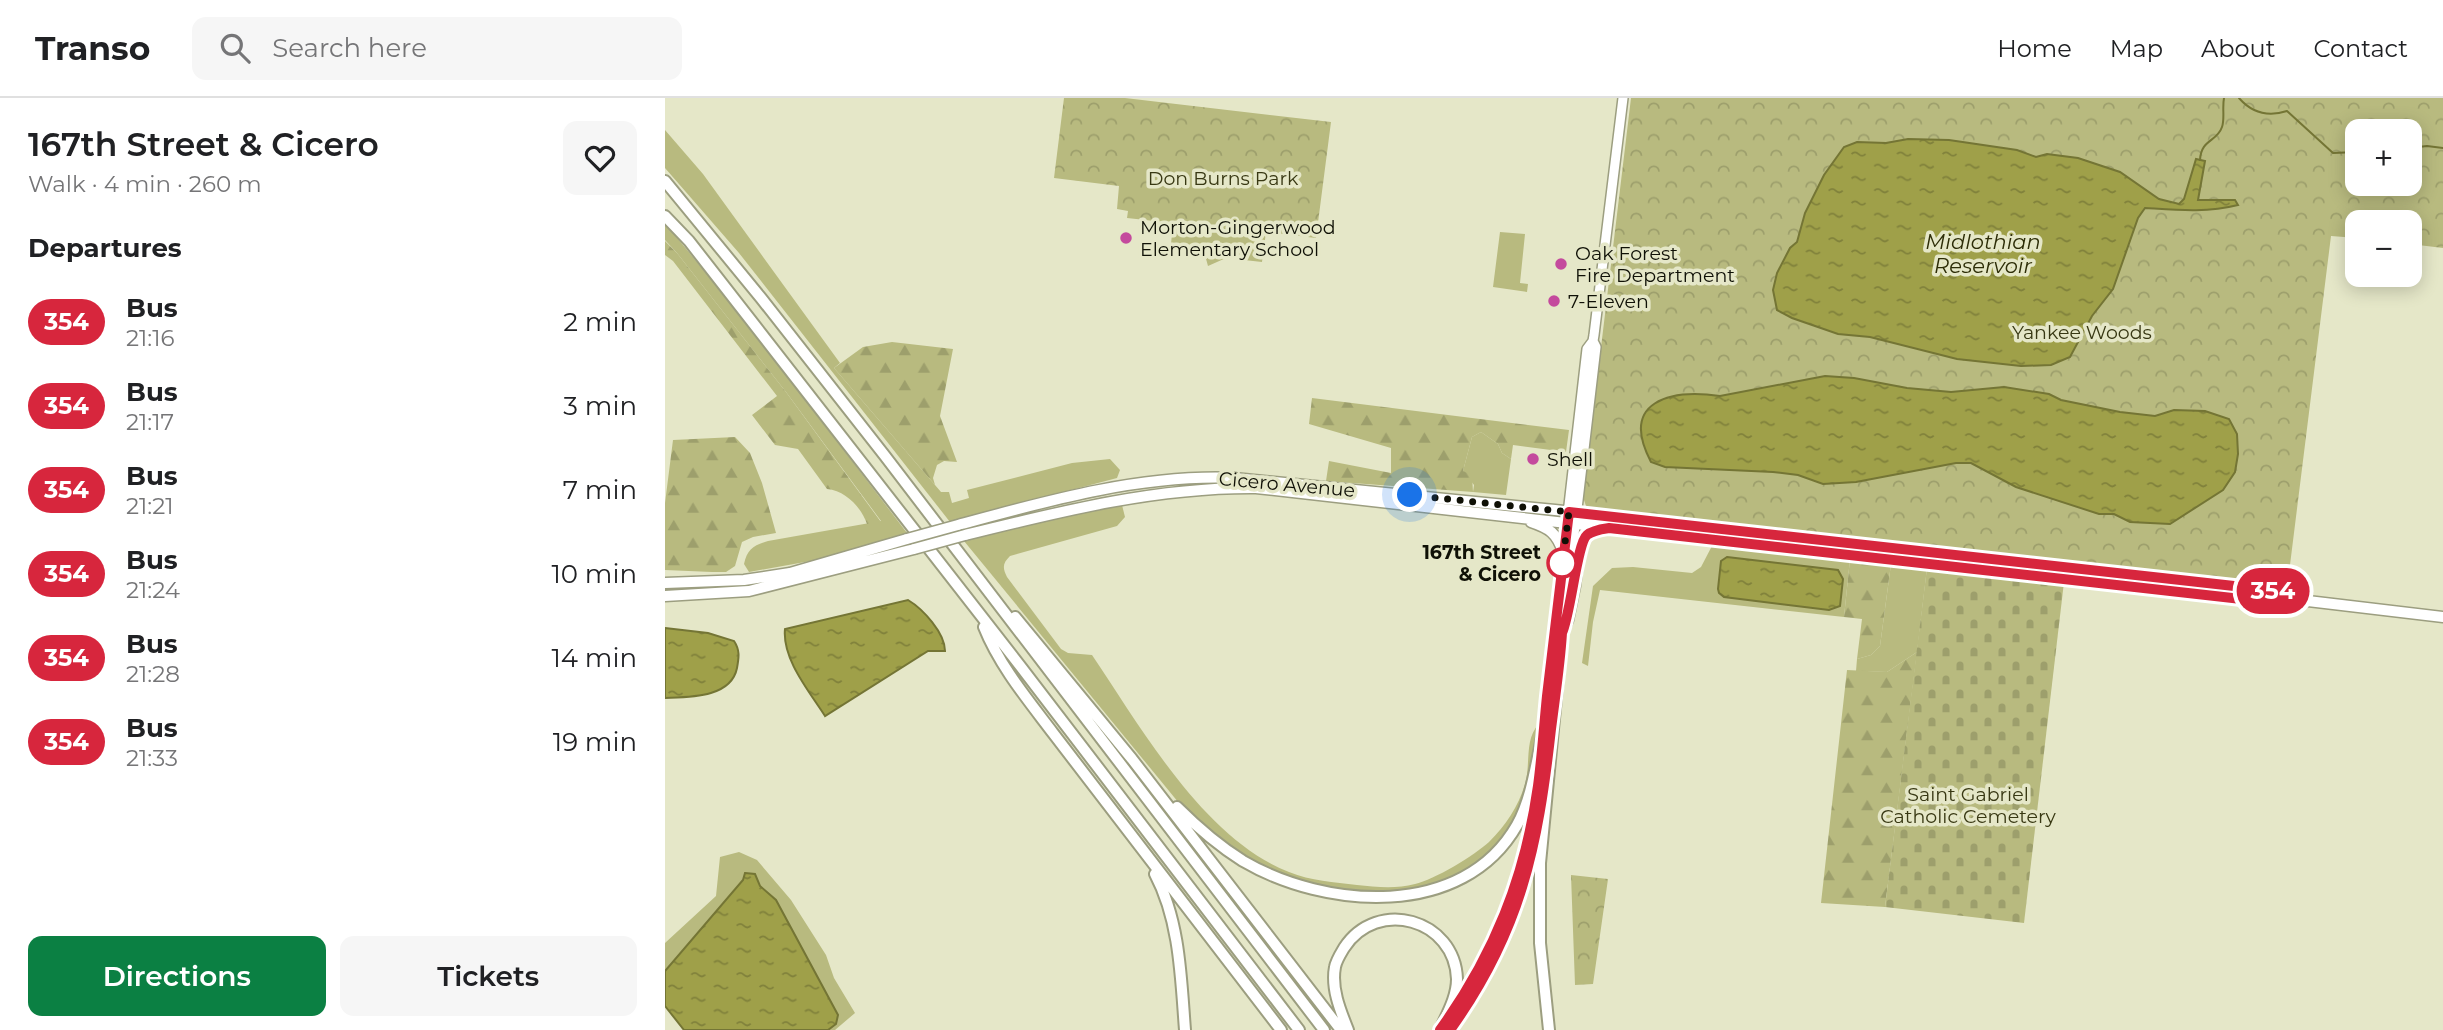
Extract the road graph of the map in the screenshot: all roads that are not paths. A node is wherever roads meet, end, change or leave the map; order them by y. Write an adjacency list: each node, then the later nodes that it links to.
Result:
1 (1623, 98): 7 (main road)
2 (665, 181): 9 (highway)
3 (665, 216): 14 (highway)
4 (1126, 486): 5 (main road); 7 (main road, Cicero Avenue); 11 (main road, Cicero Avenue, bridge)
5 (1129, 497): 6 (main road, Cicero Avenue); 12 (main road, Cicero Avenue, bridge)
6 (1510, 515): 7 (main road, Cicero Avenue); 10 (main road)
7 (1573, 517): 8 (main road, Cicero Avenue); 10 (main road); 13 (main road, Cicero Avenue); 16 (main road)
8 (1609, 528): 13 (main road, Cicero Avenue); 16 (main road)
9 (955, 549): 19 (highway); 24 (highway)
10 (1563, 552): 18 (main road)
11 (665, 583)
12 (665, 596)
13 (2291, 600): 15 (main road, Cicero Avenue)
14 (979, 614): 20 (highway); 23 (highway)
15 (2443, 617)
16 (1562, 633): 17 (main road)
17 (1560, 657): 28 (main road); 29 (highway)
18 (1543, 733): 19 (highway); 27 (main road)
19 (1132, 759): 25 (highway)
20 (1138, 845): 21 (highway); 22 (highway)
21 (1185, 1030)
22 (1282, 1030)
23 (1299, 1030)
24 (1324, 1030)
25 (1341, 1030)
26 (1348, 1030): 27 (highway)
27 (1440, 1030)
28 (1450, 1030)
29 (1549, 1030)

